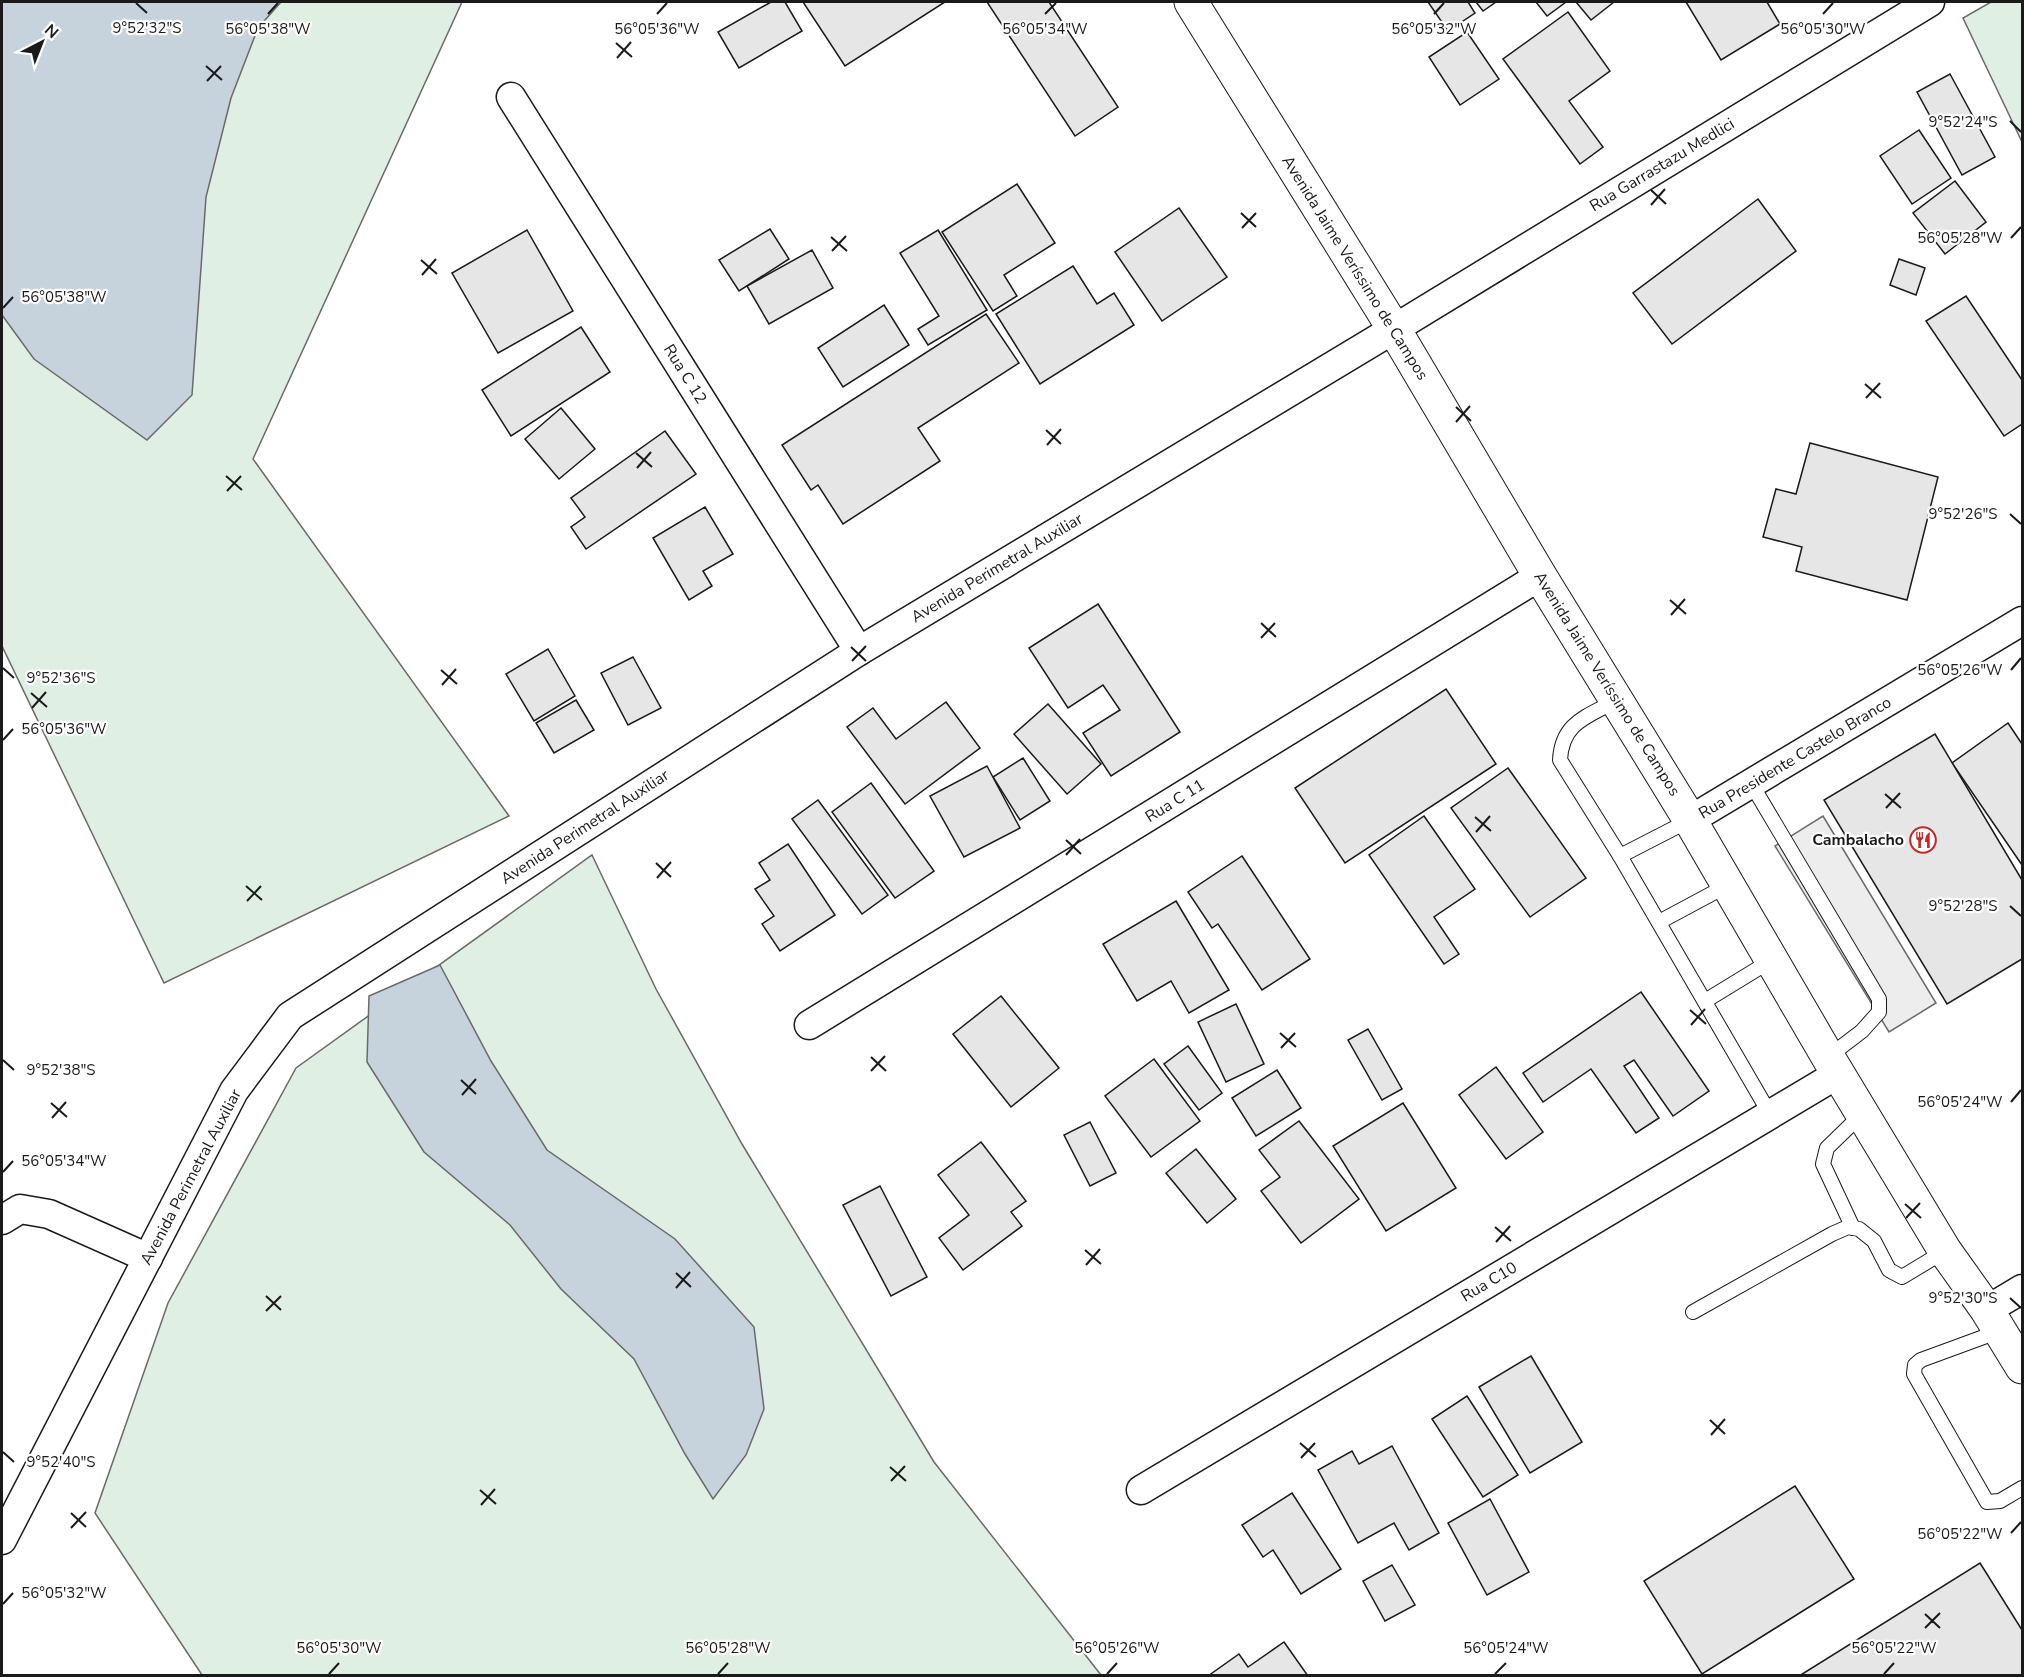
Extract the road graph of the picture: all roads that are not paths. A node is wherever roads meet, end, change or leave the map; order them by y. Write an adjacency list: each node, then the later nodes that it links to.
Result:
1 (1191, 2): 4 (street, Avenida Jaime Veríssimo de Campos)
2 (1930, 2): 4 (street, Rua Garrastazu Medlici)
3 (511, 97): 7 (street, Rua C 12)
4 (1394, 329): 5 (street, Avenida Jaime Veríssimo de Campos); 7 (street, Avenida Perimetral Auxiliar)
5 (1540, 576): 8 (street, Avenida Jaime Veríssimo de Campos); 16 (street, Rua C 11)
6 (2022, 621): 9 (street, Rua Presidente Castelo Branco)
7 (859, 651): 23 (street, Avenida Perimetral Auxiliar)
8 (1617, 700): 10 (street, Avenida Jaime Veríssimo de Campos); 11 (lane)
9 (1752, 785): 10 (street, Rua Presidente Castelo Branco); 17 (lane)
10 (1690, 820): 11 (lane); 12 (street, Avenida Jaime Veríssimo de Campos)
11 (1620, 856): 13 (lane)
12 (1728, 885): 13 (lane); 14 (street, Avenida Jaime Veríssimo de Campos)
13 (1659, 922): 15 (lane)
14 (1772, 960): 15 (lane); 17 (street, Avenida Jaime Veríssimo de Campos)
15 (1705, 1002): 18 (lane)
16 (809, 1025)
17 (1833, 1065): 18 (street, Rua C10); 19 (street, Avenida Jaime Veríssimo de Campos)
18 (1770, 1114): 29 (street, Rua C10)
19 (1862, 1114): 21 (lane); 22 (street, Avenida Jaime Veríssimo de Campos)
20 (2, 1220): 23 (street)
21 (1853, 1228): 22 (lane); 25 (lane)
22 (1945, 1251): 26 (street, Avenida Jaime Veríssimo de Campos)
23 (148, 1258): 30 (street, Avenida Perimetral Auxiliar)
24 (2022, 1288): 26 (street)
25 (1693, 1312)
26 (1994, 1321): 27 (street, Avenida Jaime Veríssimo de Campos); 28 (lane)
27 (2022, 1367)
28 (2022, 1488)
29 (1141, 1490)
30 (2, 1540)

